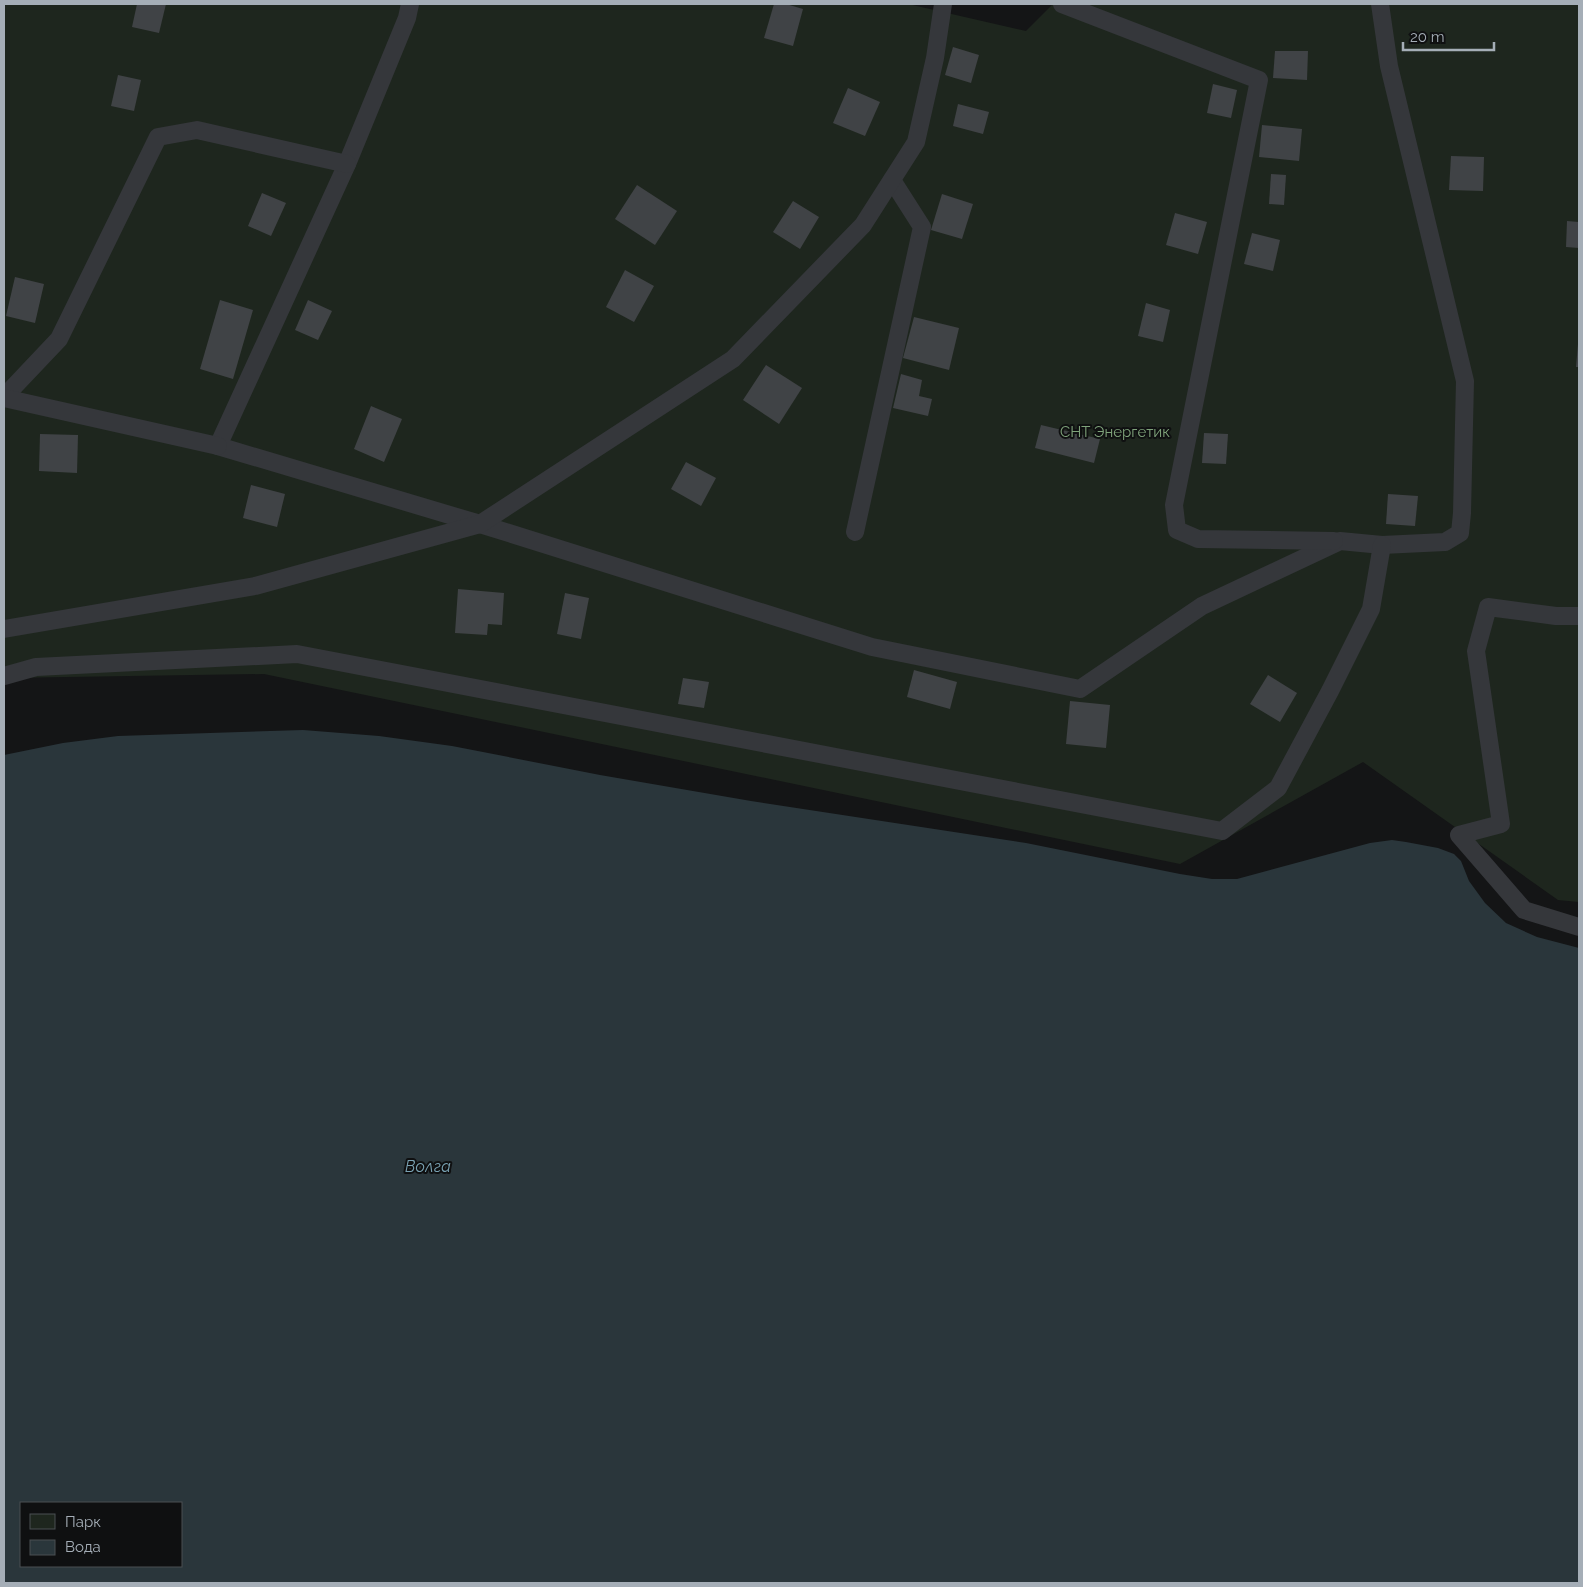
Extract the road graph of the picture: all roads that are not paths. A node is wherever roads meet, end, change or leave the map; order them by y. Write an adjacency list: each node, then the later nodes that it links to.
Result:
1 (410, 4): 5 (lane)
2 (943, 4): 6 (lane)
3 (1062, 4): 11 (lane)
4 (1380, 4): 12 (lane)
5 (347, 164): 7 (lane); 8 (lane)
6 (892, 180): 9 (lane); 10 (lane)
7 (4, 398): 8 (lane)
8 (218, 446): 9 (lane)
9 (480, 524): 11 (lane); 14 (lane)
10 (855, 532)
11 (1340, 541): 12 (lane)
12 (1382, 545): 15 (lane)
13 (1579, 616): 16 (lane)
14 (4, 630)
15 (4, 676)
16 (1579, 927)

